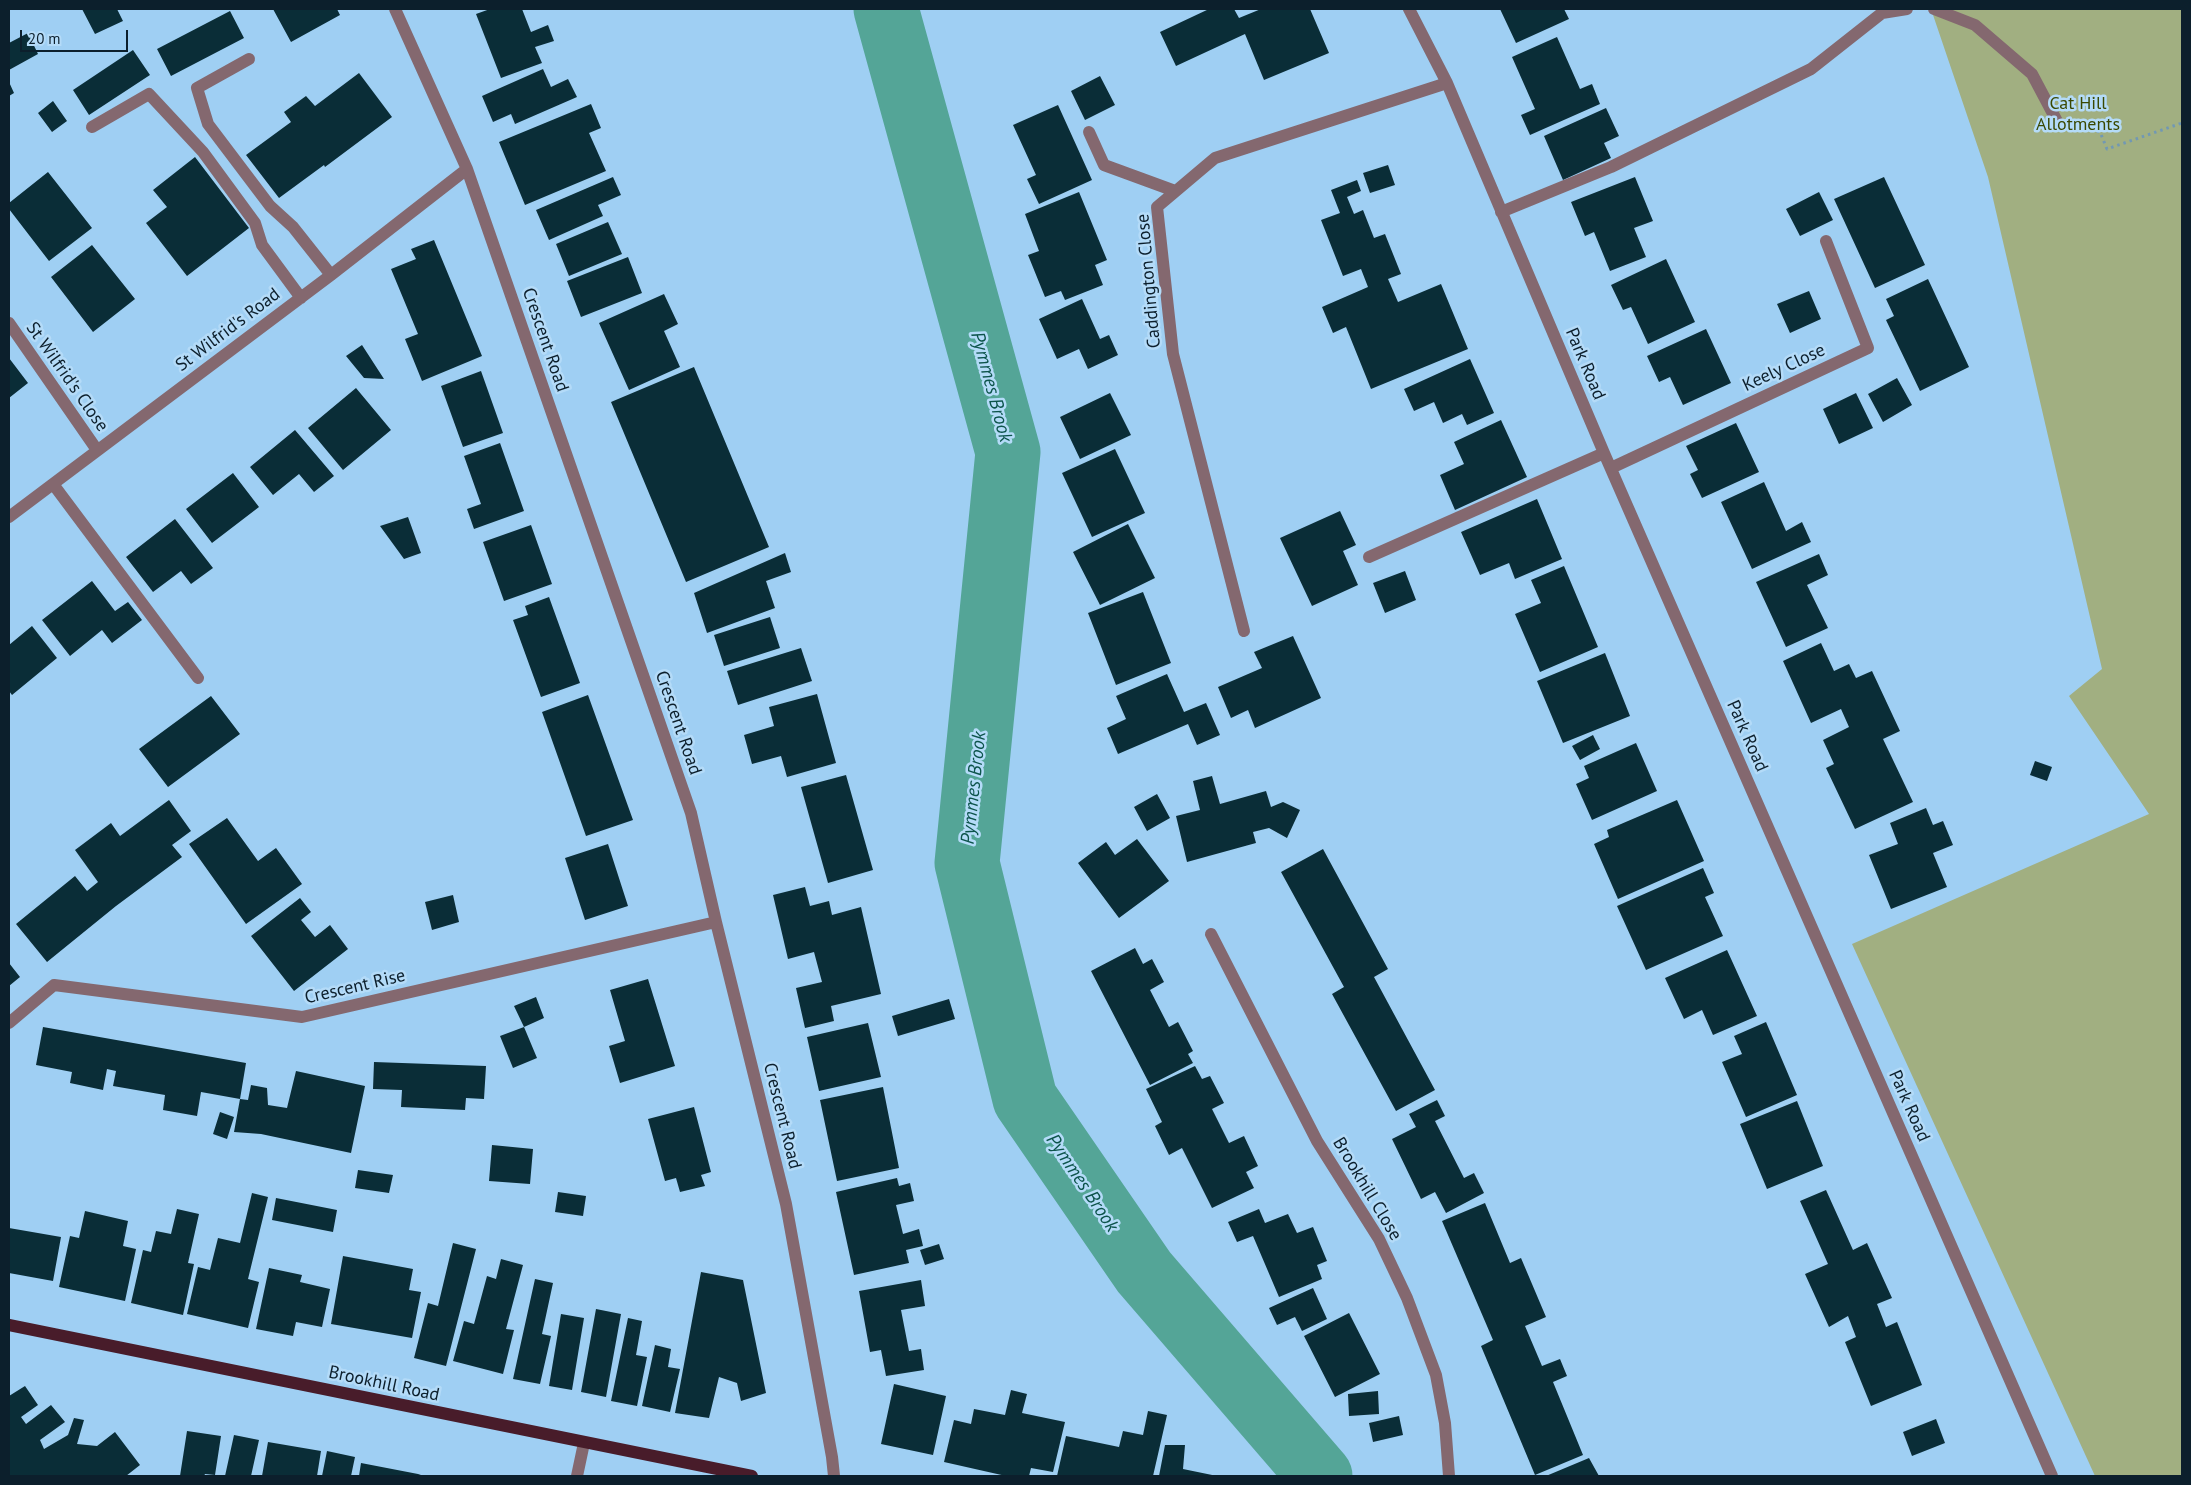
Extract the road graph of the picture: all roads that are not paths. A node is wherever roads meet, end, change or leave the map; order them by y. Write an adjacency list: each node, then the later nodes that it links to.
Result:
1 (395, 9): 10 (street, Crescent Road)
2 (1409, 9): 6 (street, Park Road)
3 (1908, 9): 12 (street)
4 (1934, 9): 7 (street)
5 (249, 60): 14 (street)
6 (1447, 83): 11 (street, Caddington Close); 12 (street, Park Road)
7 (2059, 125)
8 (92, 127): 15 (street)
9 (1089, 132): 11 (street)
10 (467, 169): 14 (street, St Wilfrid's Road); 25 (street, Crescent Road)
11 (1175, 191): 23 (street, Caddington Close)
12 (1501, 212): 18 (street, Park Road)
13 (1826, 241): 19 (street, Keely Close)
14 (331, 275): 15 (street, St Wilfrid's Road)
15 (301, 298): 17 (street, St Wilfrid's Road)
16 (9, 323): 17 (street, St Wilfrid's Close)
17 (97, 450): 20 (street, St Wilfrid's Road)
18 (1604, 453): 19 (street, Park Road); 22 (street)
19 (1611, 468): 34 (street, Park Road)
20 (53, 484): 21 (street, St Wilfrid's Road); 24 (street)
21 (9, 517)
22 (1369, 557)
23 (1244, 631)
24 (198, 678)
25 (716, 922): 27 (street, Crescent Rise); 32 (street, Crescent Road)
26 (1211, 934): 33 (street, Brookhill Close)
27 (9, 1023)
28 (9, 1325): 29 (main road, Brookhill Road)
29 (584, 1442): 30 (street); 31 (main road, Brookhill Road)
30 (577, 1476)
31 (752, 1476)
32 (834, 1476)
33 (1449, 1476)
34 (2052, 1476)

